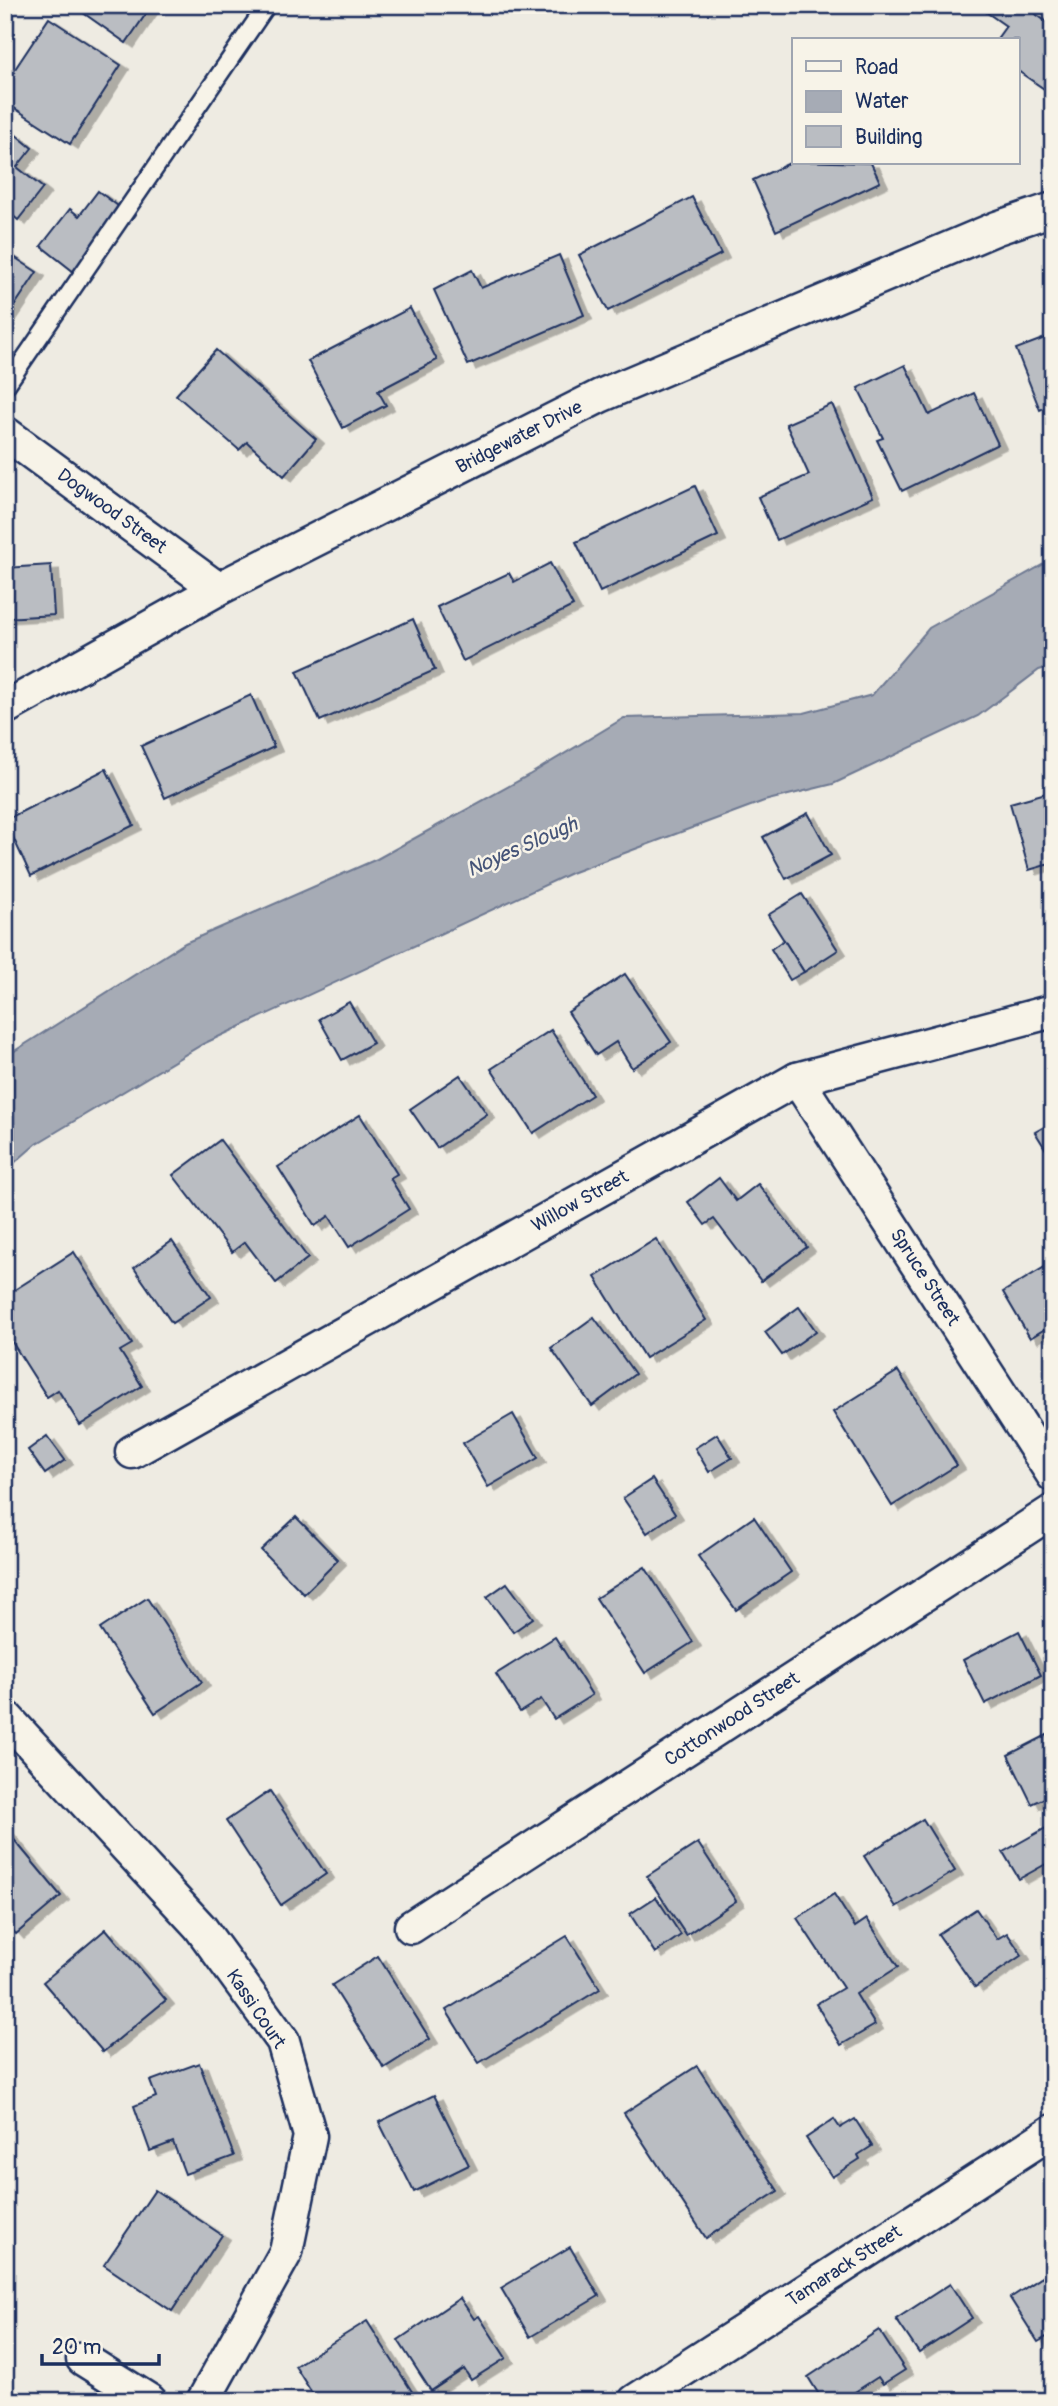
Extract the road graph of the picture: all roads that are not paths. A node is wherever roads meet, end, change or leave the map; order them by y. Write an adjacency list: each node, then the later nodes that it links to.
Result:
1 (267, 5): 3 (lane)
2 (1053, 209): 5 (street, Bridgewater Drive)
3 (5, 387)
4 (5, 433): 5 (street, Dogwood Street)
5 (218, 589): 6 (street, Bridgewater Drive)
6 (5, 708)
7 (1053, 1011): 8 (street, Willow Street)
8 (797, 1079): 9 (street, Willow Street); 10 (street, Spruce Street)
9 (132, 1452)
10 (1053, 1475)
11 (1053, 1511): 13 (street, Cottonwood Street)
12 (5, 1716): 17 (street, Kassi Court)
13 (411, 1927)
14 (1053, 2131): 18 (street, Tamarack Street)
15 (83, 2359): 16 (street)
16 (150, 2401)
17 (202, 2401)
18 (635, 2401)

